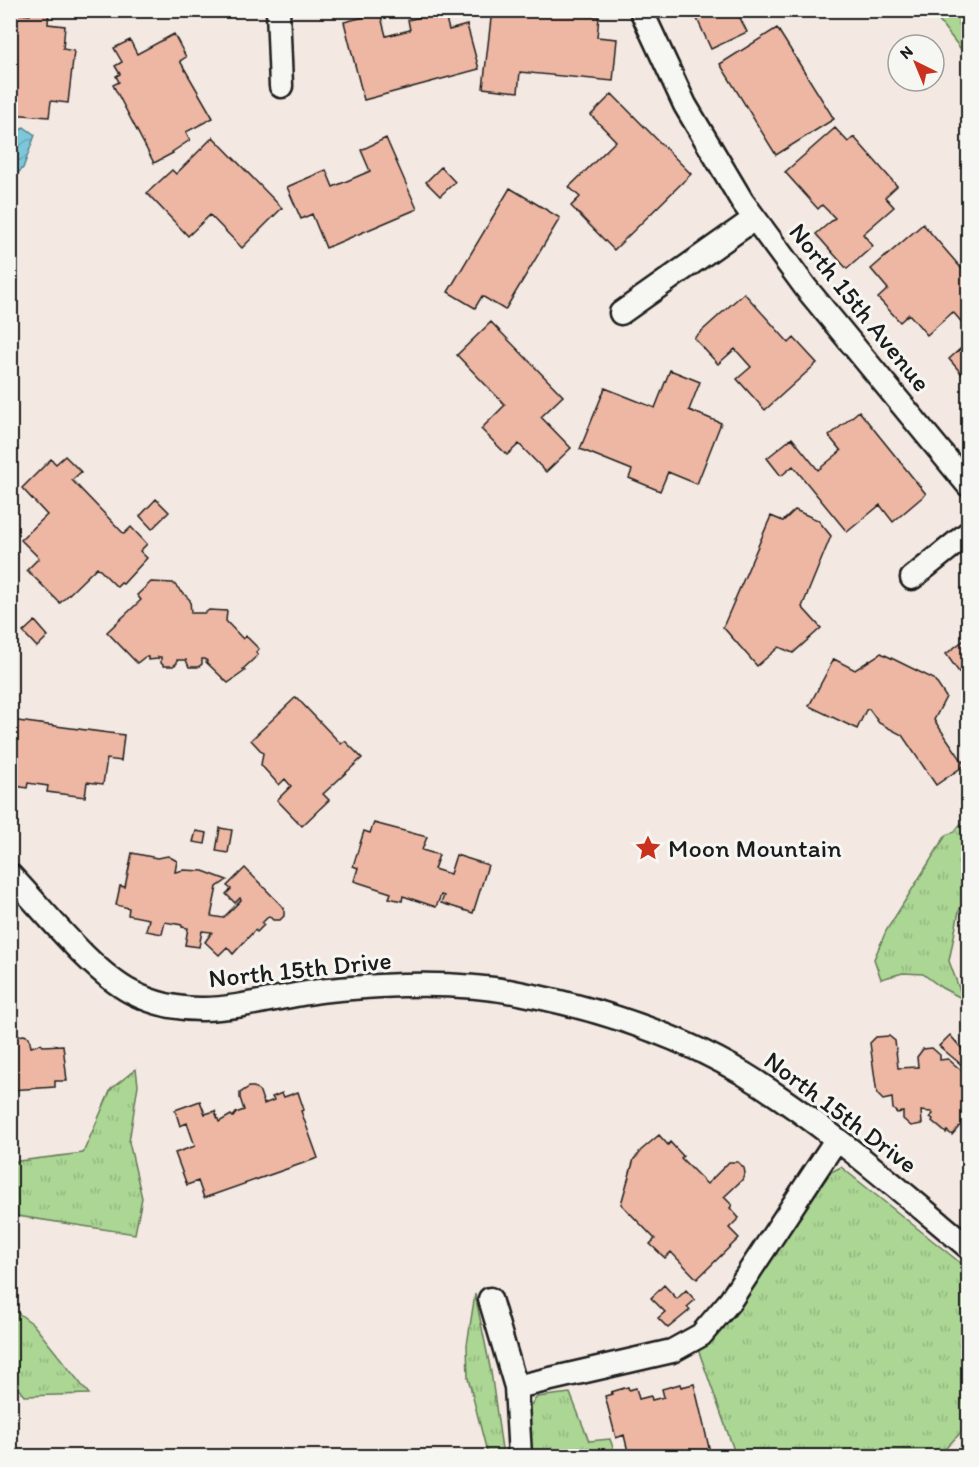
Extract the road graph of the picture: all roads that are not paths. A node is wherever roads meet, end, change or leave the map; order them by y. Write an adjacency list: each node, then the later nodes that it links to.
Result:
1 (278, 10): 3 (street)
2 (641, 10): 4 (street, North 15th Avenue)
3 (281, 86)
4 (754, 219): 5 (street, North 15th Avenue); 6 (street, North 15th Avenue)
5 (621, 313)
6 (969, 485)
7 (969, 533): 8 (street)
8 (912, 578)
9 (10, 875): 10 (street, North 15th Drive)
10 (836, 1140): 11 (street, North 15th Drive); 13 (street)
11 (969, 1247)
12 (489, 1299): 13 (street)
13 (516, 1387): 14 (street)
14 (520, 1456)

